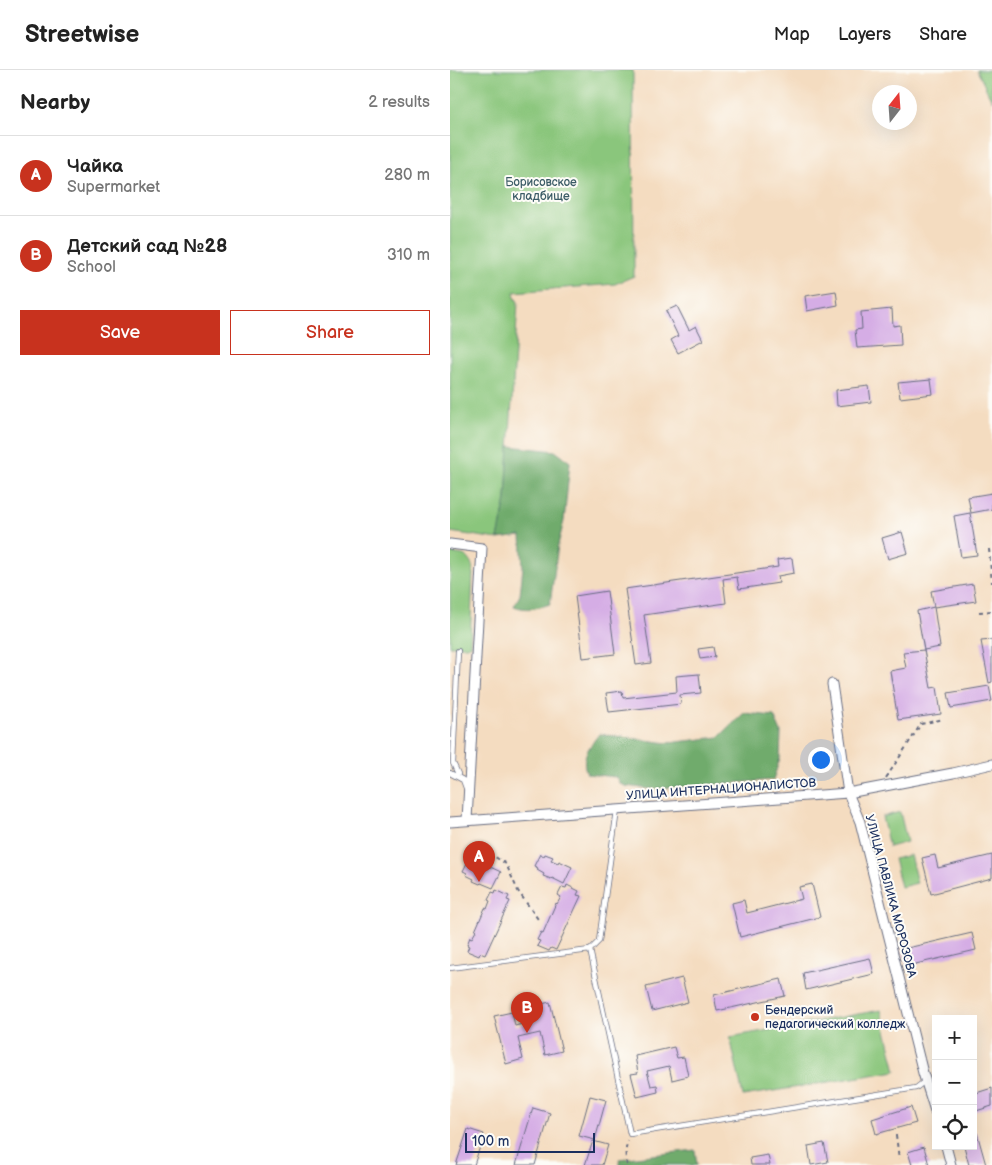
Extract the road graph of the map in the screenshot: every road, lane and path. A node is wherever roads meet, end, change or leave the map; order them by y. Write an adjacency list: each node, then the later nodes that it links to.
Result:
1 (450, 544): 14 (street)
2 (989, 549): 3 (path)
3 (992, 583)
4 (992, 611): 5 (path)
5 (979, 612)
6 (458, 651): 11 (lane)
7 (832, 684): 13 (street, УЛИЦА ПАВЛИКА МОРОЗОВА)
8 (944, 719): 12 (path)
9 (992, 764): 12 (street, УЛИЦА ИНТЕРНАЦИОНАЛИСТОВ)
10 (450, 773): 11 (lane)
11 (457, 776): 14 (lane)
12 (880, 787): 13 (street, УЛИЦА ИНТЕРНАЦИОНАЛИСТОВ)
13 (848, 793): 15 (street, УЛИЦА ИНТЕРНАЦИОНАЛИСТОВ); 22 (street, УЛИЦА ПАВЛИКА МОРОЗОВА)
14 (469, 795): 16 (street)
15 (618, 809): 16 (street, УЛИЦА ИНТЕРНАЦИОНАЛИСТОВ); 20 (lane)
16 (468, 820): 17 (street, УЛИЦА ИНТЕРНАЦИОНАЛИСТОВ)
17 (450, 822)
18 (489, 853): 19 (path)
19 (540, 922)
20 (590, 950): 21 (lane); 24 (lane)
21 (450, 968)
22 (926, 1081): 23 (street, УЛИЦА ПАВЛИКА МОРОЗОВА); 24 (lane)
23 (933, 1105)
24 (630, 1134): 28 (path)
25 (896, 1135): 27 (path)
26 (947, 1150): 29 (street)
27 (899, 1159)
28 (628, 1165)
29 (951, 1165)

